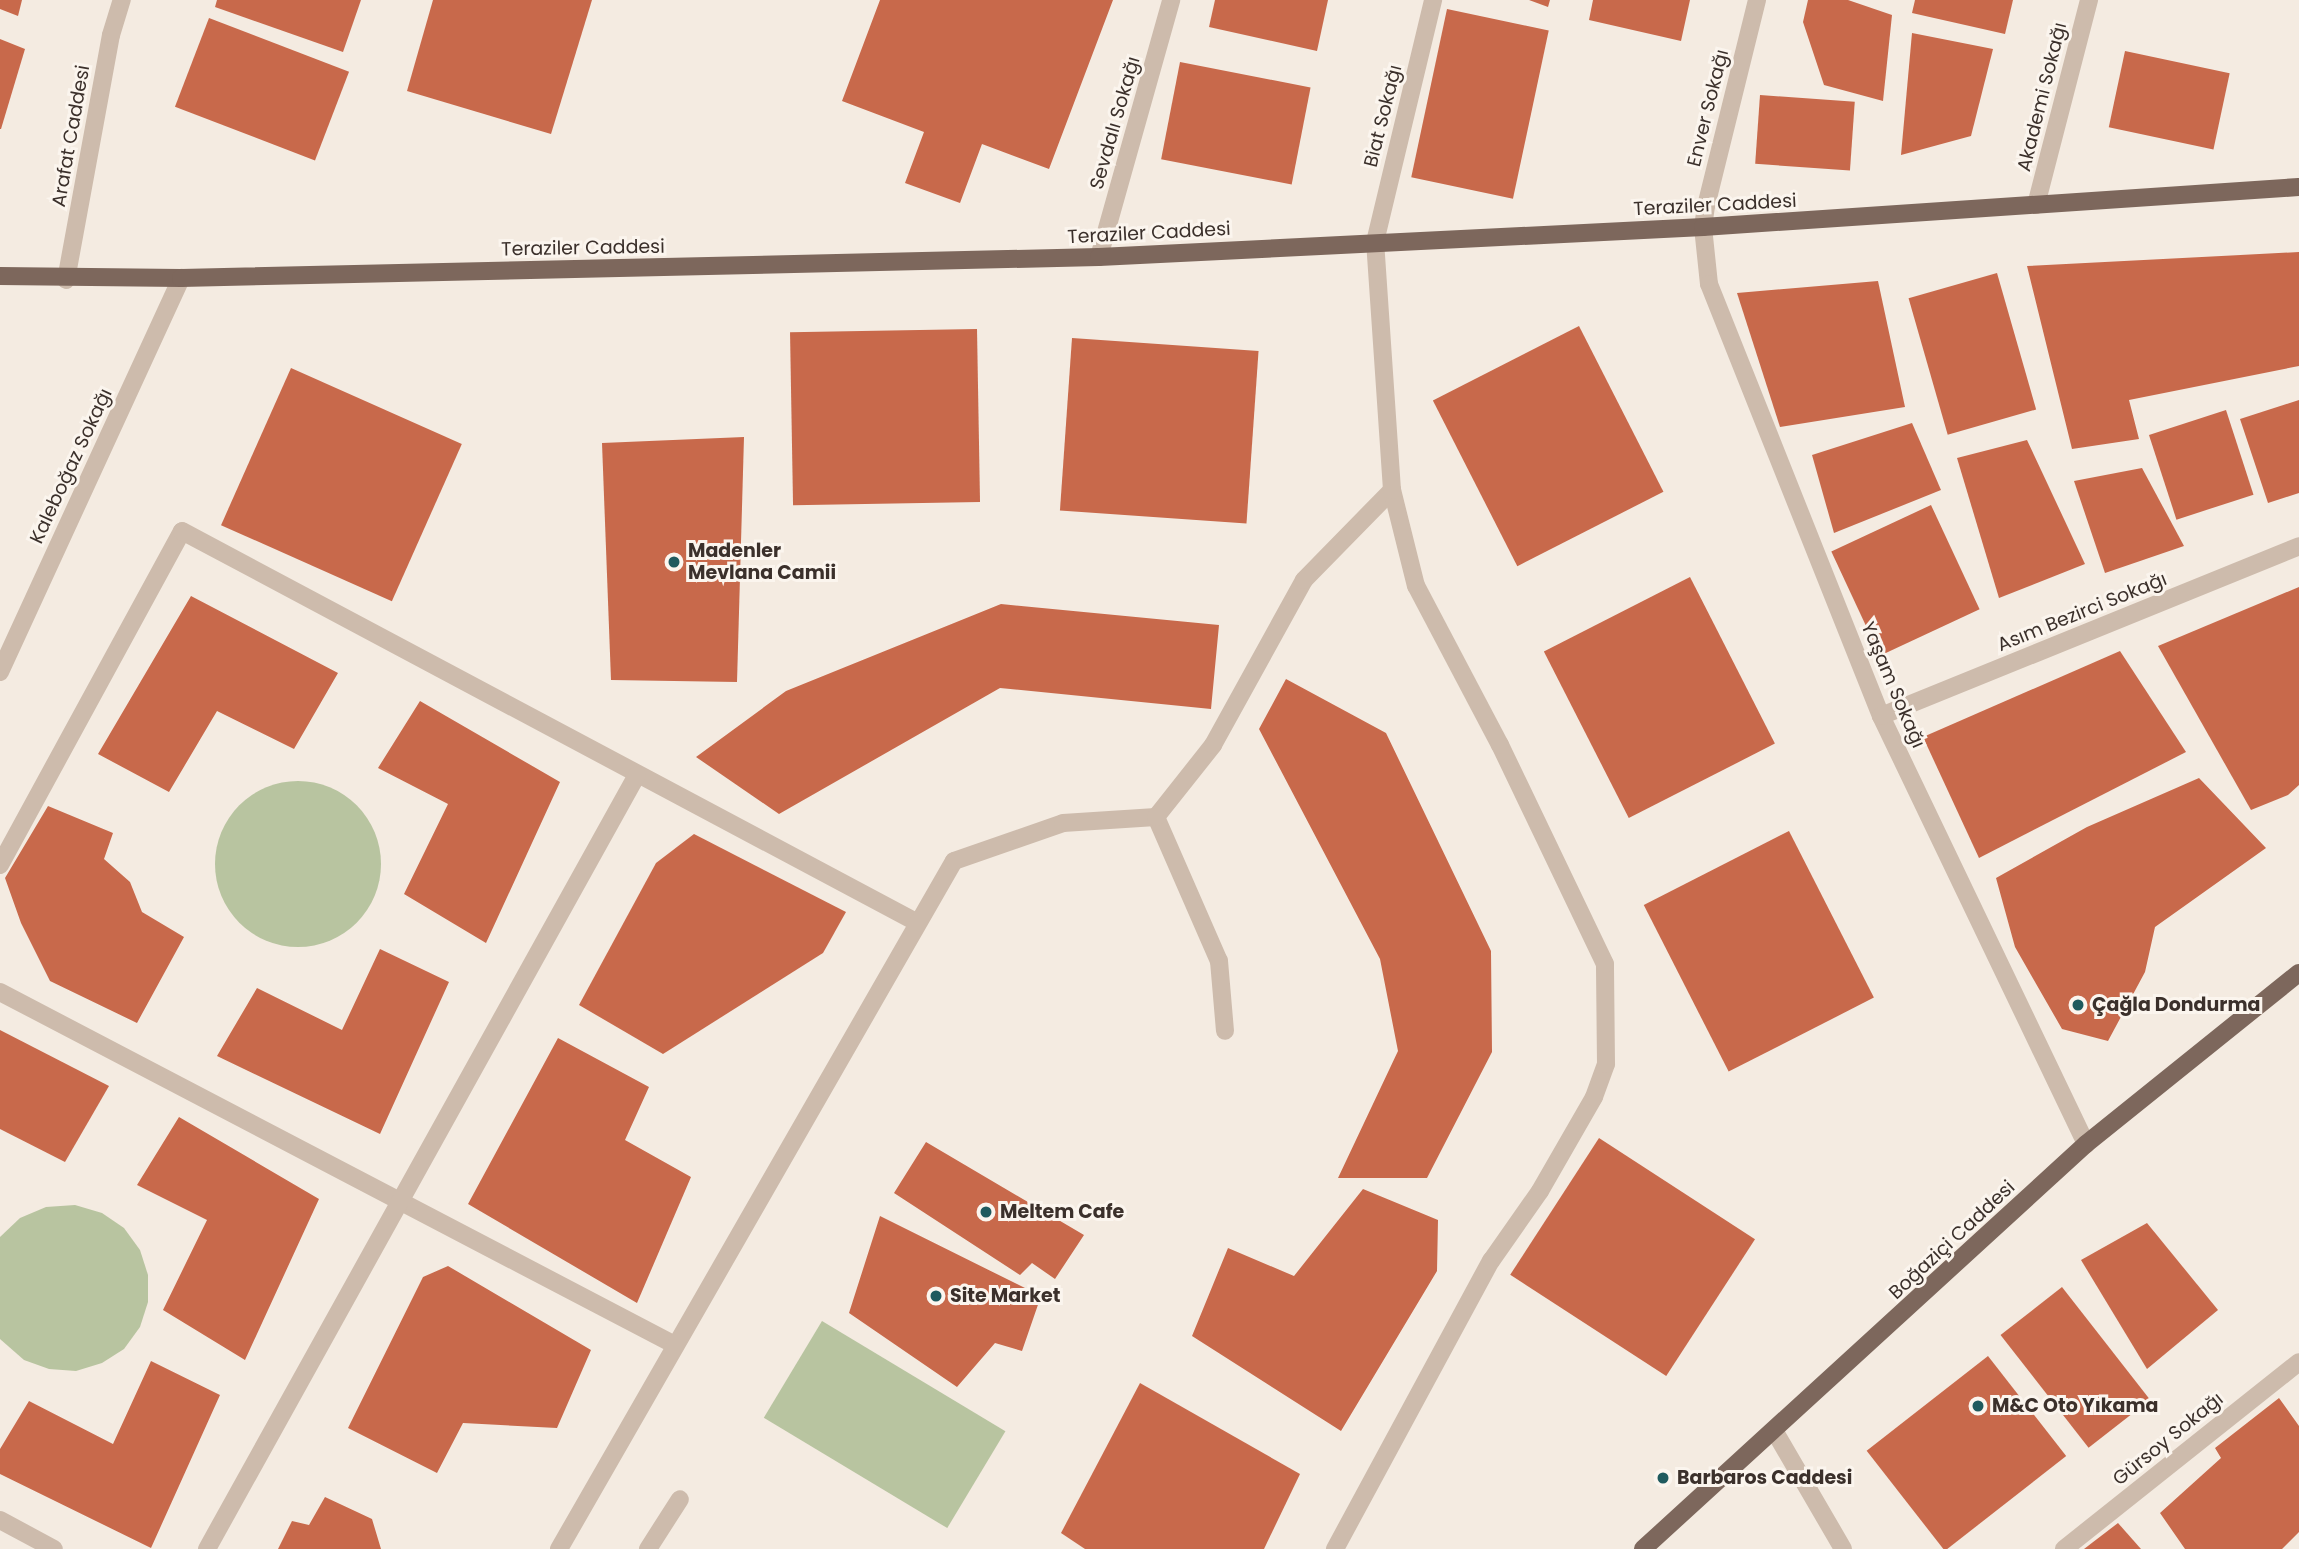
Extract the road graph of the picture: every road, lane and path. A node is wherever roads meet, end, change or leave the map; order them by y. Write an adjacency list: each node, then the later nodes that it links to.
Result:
1 (122, 0): 13 (street, Arafat Caddesi)
2 (1171, 0): 10 (street, Sevdalı Sokağı)
3 (1433, 0): 9 (street, Biat Sokağı)
4 (1757, 0): 8 (street, Enver Sokağı)
5 (2089, 0): 7 (street, Akademi Sokağı)
6 (2299, 187): 7 (main road, Teraziler Caddesi)
7 (2036, 205): 8 (main road, Teraziler Caddesi)
8 (1703, 228): 9 (main road, Teraziler Caddesi); 17 (street, Yaşam Sokağı)
9 (1375, 242): 10 (main road, Teraziler Caddesi); 14 (street, Biat Sokağı)
10 (1099, 257): 12 (main road, Teraziler Caddesi)
11 (0, 276): 13 (main road, Teraziler Caddesi)
12 (181, 278): 13 (main road, Teraziler Caddesi); 16 (street, Kaleboğaz Sokağı)
13 (66, 280)
14 (1392, 490): 19 (street); 36 (street, Biat Sokağı)
15 (2299, 546): 17 (street, Asım Bezirci Sokağı)
16 (0, 672)
17 (1881, 716): 25 (street, Yaşam Sokağı)
18 (637, 775): 20 (street); 21 (street); 26 (street)
19 (1156, 817): 21 (street); 24 (street)
20 (0, 865)
21 (916, 922): 27 (street)
22 (2299, 973): 25 (main road, Boğaziçi Caddesi)
23 (0, 992): 26 (street)
24 (1225, 1031)
25 (2086, 1144): 29 (main road, Boğaziçi Caddesi)
26 (400, 1202): 27 (street); 33 (street)
27 (675, 1345): 34 (street)
28 (2299, 1362): 39 (street, Gürsoy Sokağı)
29 (1776, 1432): 37 (main road, Boğaziçi Caddesi); 38 (street)
30 (680, 1499): 35 (street)
31 (0, 1520): 32 (street)
32 (54, 1549)
33 (207, 1549)
34 (559, 1549)
35 (648, 1549)
36 (1335, 1549)
37 (1643, 1549)
38 (1843, 1549)
39 (2064, 1549)

